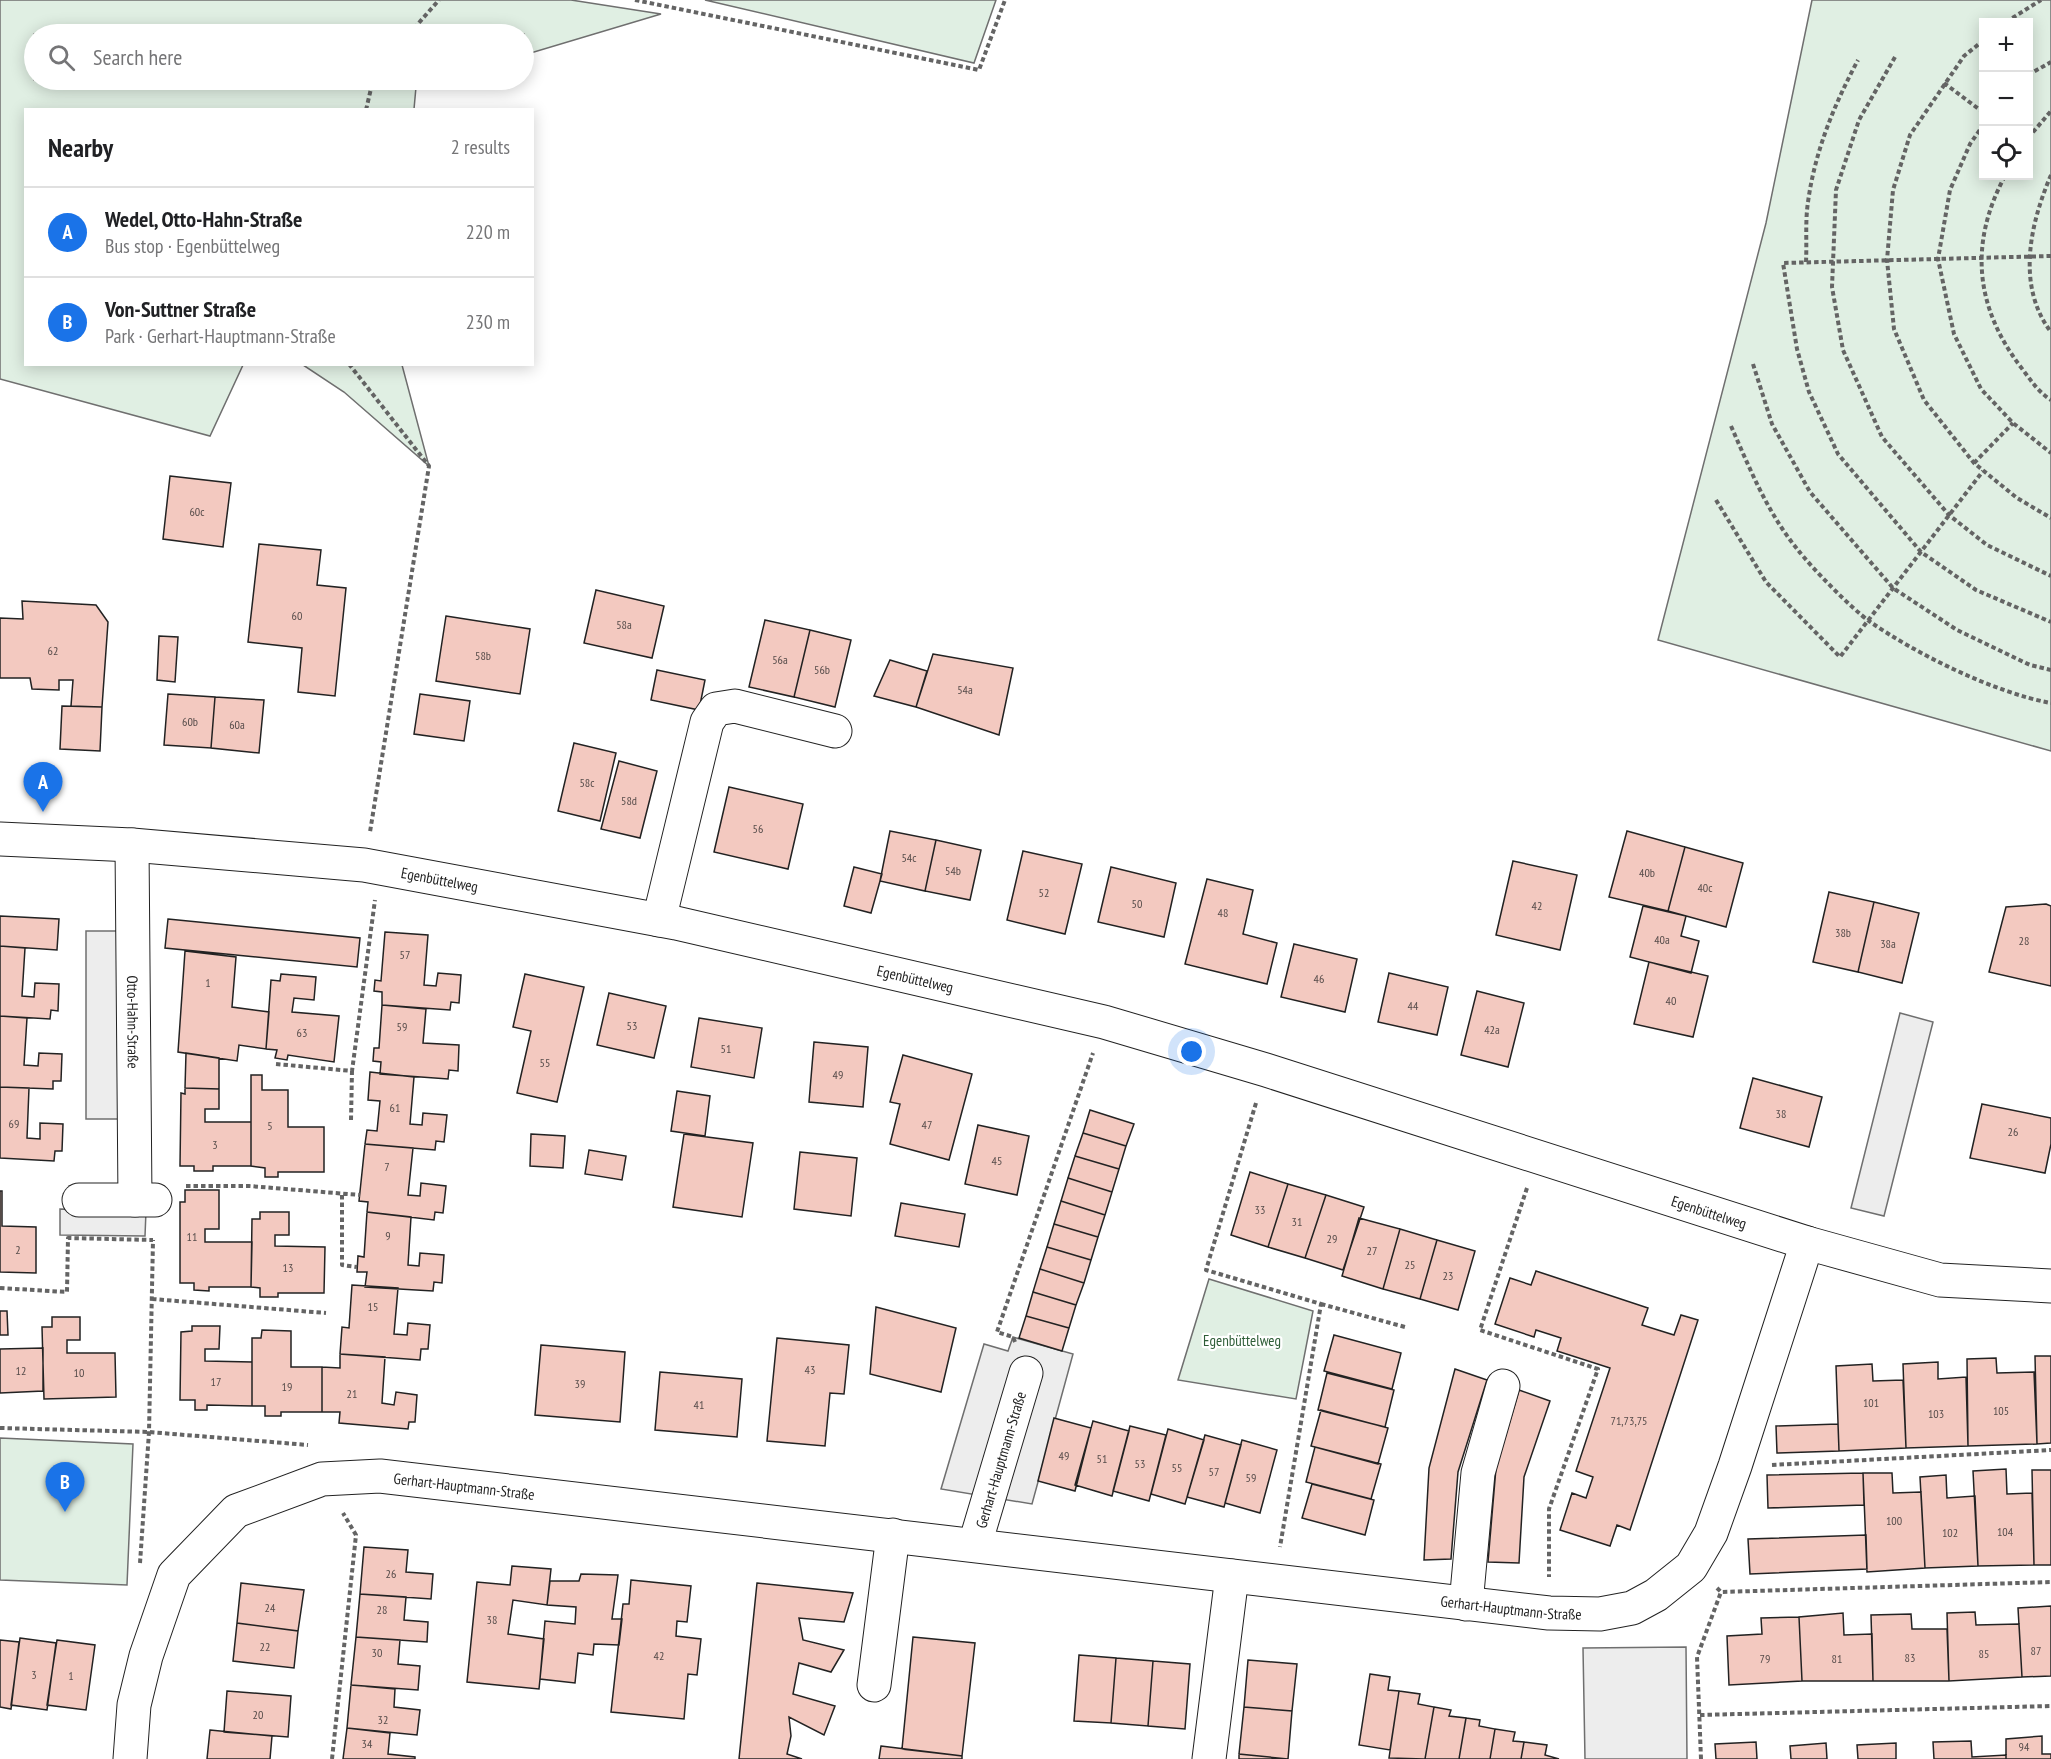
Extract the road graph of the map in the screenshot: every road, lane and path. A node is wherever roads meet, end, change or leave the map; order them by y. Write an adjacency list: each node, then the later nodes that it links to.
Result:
1 (440, 0): 6 (path)
2 (635, 0): 3 (path)
3 (1005, 0)
4 (2041, 0): 5 (path)
5 (2012, 18)
6 (419, 24)
7 (1979, 43): 12 (path)
8 (1894, 57): 27 (path)
9 (1858, 60): 26 (path)
10 (2051, 62): 11 (path)
11 (2033, 72)
12 (1944, 83): 15 (path); 25 (path)
13 (371, 90): 14 (path)
14 (366, 108)
15 (1979, 110)
16 (2051, 111): 18 (path)
17 (1982, 126): 24 (path)
18 (2033, 132)
19 (2051, 175): 22 (path)
20 (2003, 180): 23 (path)
21 (2051, 256): 22 (path)
22 (2030, 257): 23 (path); 28 (path)
23 (1980, 258): 24 (path); 31 (path)
24 (1938, 259): 25 (path); 32 (path)
25 (1887, 260): 27 (path); 35 (path)
26 (1806, 262): 27 (path); 40 (path)
27 (1831, 262): 38 (path)
28 (2051, 332)
29 (1753, 364): 42 (path)
30 (351, 366): 50 (path)
31 (2051, 400)
32 (2013, 423): 34 (path); 35 (path)
33 (1731, 426): 43 (path)
34 (2051, 453)
35 (1974, 463): 36 (path)
36 (1983, 471): 38 (path); 39 (path)
37 (1716, 500): 43 (path)
38 (1949, 515): 40 (path); 41 (path)
39 (2051, 518)
40 (1921, 552): 42 (path); 44 (path)
41 (2051, 576)
42 (1893, 588): 43 (path); 45 (path)
43 (1867, 620): 46 (path)
44 (2051, 622)
45 (2051, 670)
46 (2051, 703)
47 (835, 731): 51 (street)
48 (0, 839): 49 (street, Egenbüttelweg)
49 (132, 845): 50 (street, Egenbüttelweg); 60 (street, Otto-Hahn-Straße)
50 (372, 866): 51 (street, Egenbüttelweg); 55 (path)
51 (659, 920): 52 (street, Egenbüttelweg)
52 (1104, 1022): 54 (street, Egenbüttelweg); 72 (path)
53 (276, 1064): 55 (path)
54 (1266, 1070): 57 (street, Egenbüttelweg); 69 (path)
55 (352, 1071): 56 (path)
56 (351, 1120)
57 (1538, 1156): 64 (street, Egenbüttelweg); 86 (path)
58 (342, 1195): 59 (path); 60 (path); 65 (path)
59 (360, 1195)
60 (141, 1196): 61 (street)
61 (79, 1200)
62 (68, 1238): 67 (path)
63 (153, 1240): 68 (path)
64 (1807, 1243): 66 (street, Egenbüttelweg); 78 (street, Gerhart-Hauptmann-Straße)
65 (357, 1267)
66 (2051, 1286)
67 (0, 1288)
68 (152, 1299): 70 (path); 75 (path)
69 (1321, 1304): 71 (path); 83 (path)
70 (326, 1313)
71 (1405, 1327)
72 (1026, 1373): 81 (street, Gerhart-Hauptmann-Straße)
73 (1503, 1386): 85 (street)
74 (0, 1428): 75 (path)
75 (149, 1432): 76 (path)
76 (320, 1446)
77 (2051, 1450): 78 (path)
78 (1735, 1466): 86 (street, Gerhart-Hauptmann-Straße)
79 (322, 1479): 80 (street, Gerhart-Hauptmann-Straße); 90 (street, Gerhart-Hauptmann-Straße); 91 (path)
80 (893, 1535): 81 (street, Gerhart-Hauptmann-Straße); 87 (street)
81 (975, 1544): 82 (street, Gerhart-Hauptmann-Straße)
82 (1232, 1576): 83 (street, Gerhart-Hauptmann-Straße); 92 (street)
83 (1274, 1582): 85 (street, Gerhart-Hauptmann-Straße)
84 (2051, 1582): 89 (path)
85 (1466, 1604): 86 (street, Gerhart-Hauptmann-Straße)
86 (1549, 1613)
87 (874, 1685)
88 (2051, 1706): 89 (path)
89 (1700, 1715): 93 (path)
90 (130, 1759)
91 (332, 1759)
92 (1209, 1759)
93 (1701, 1759)

